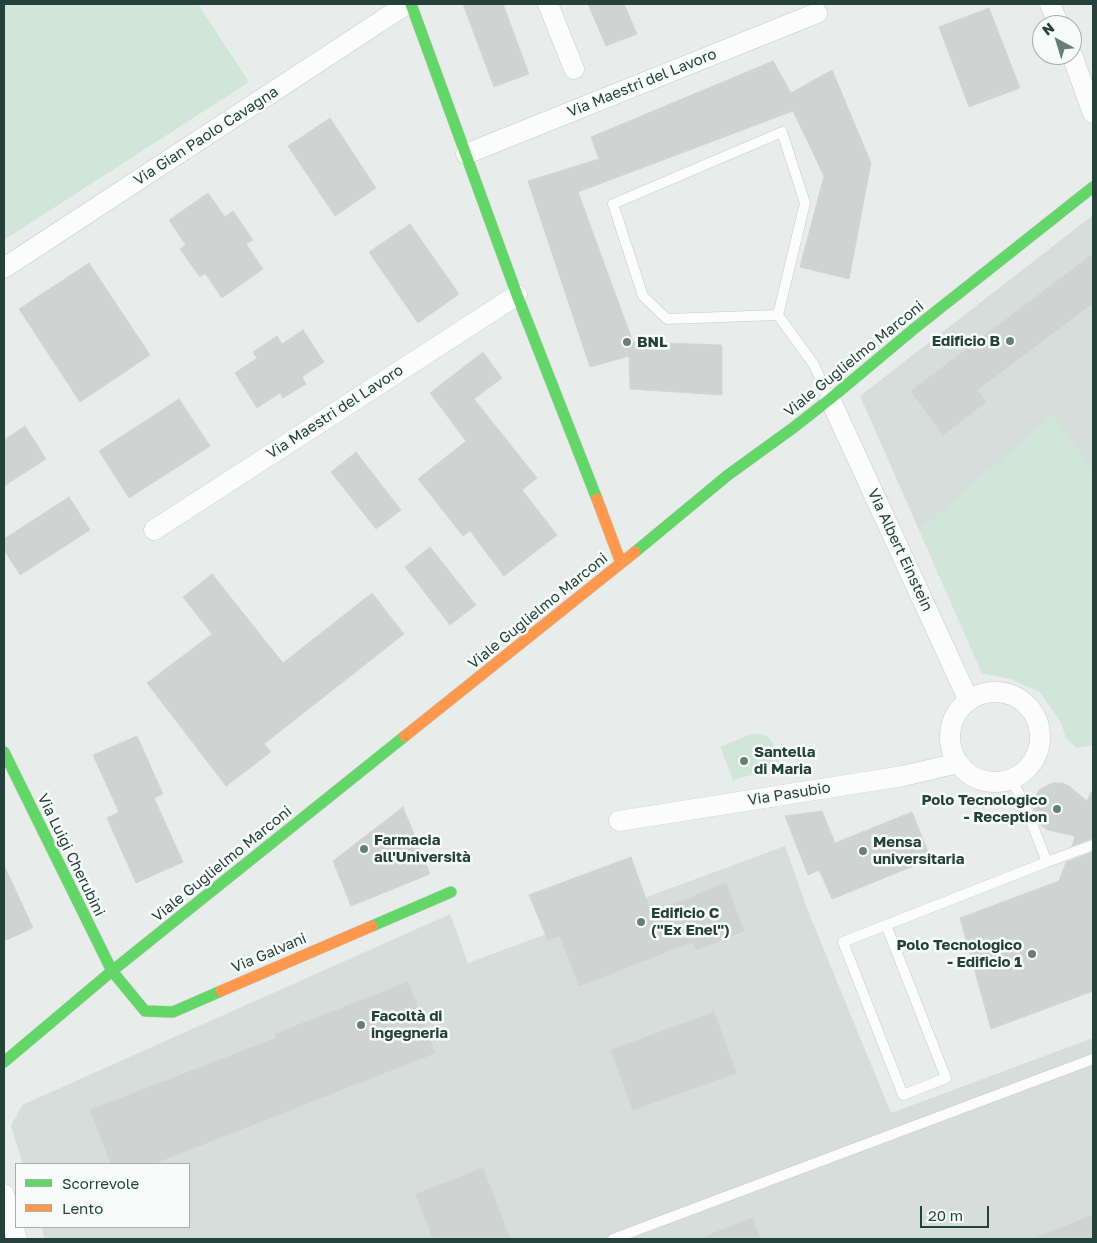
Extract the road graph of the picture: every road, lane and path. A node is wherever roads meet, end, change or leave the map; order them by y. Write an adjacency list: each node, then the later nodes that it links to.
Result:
1 (409, 4): 7 (street); 9 (street, Via Gian Paolo Cavagna)
2 (548, 4): 5 (street)
3 (817, 13): 7 (street, Via Maestri del Lavoro)
4 (1076, 65): 6 (street)
5 (574, 69)
6 (1093, 113)
7 (466, 154): 10 (street)
8 (1093, 187): 12 (street, Viale Guglielmo Marconi)
9 (4, 268)
10 (517, 295): 13 (street, Via Maestri del Lavoro); 14 (street)
11 (778, 315): 11 (lane); 12 (lane)
12 (830, 399): 14 (street, Viale Guglielmo Marconi); 15 (street, Via Albert Einstein)
13 (154, 530)
14 (621, 563): 24 (street, Viale Guglielmo Marconi)
15 (969, 701): 17 (street); 18 (street)
16 (4, 752): 24 (street, Via Luigi Cherubini)
17 (958, 763): 18 (street); 19 (street, Via Pasubio)
18 (1011, 779): 21 (lane)
19 (619, 821)
20 (1093, 845): 21 (lane)
21 (1046, 862): 23 (lane)
22 (451, 892): 24 (street, Via Galvani)
23 (886, 925): 23 (lane)
24 (112, 971): 26 (street, Viale Guglielmo Marconi)
25 (1093, 1059): 29 (lane)
26 (4, 1062)
27 (4, 1194): 28 (street)
28 (17, 1239)
29 (613, 1239)

